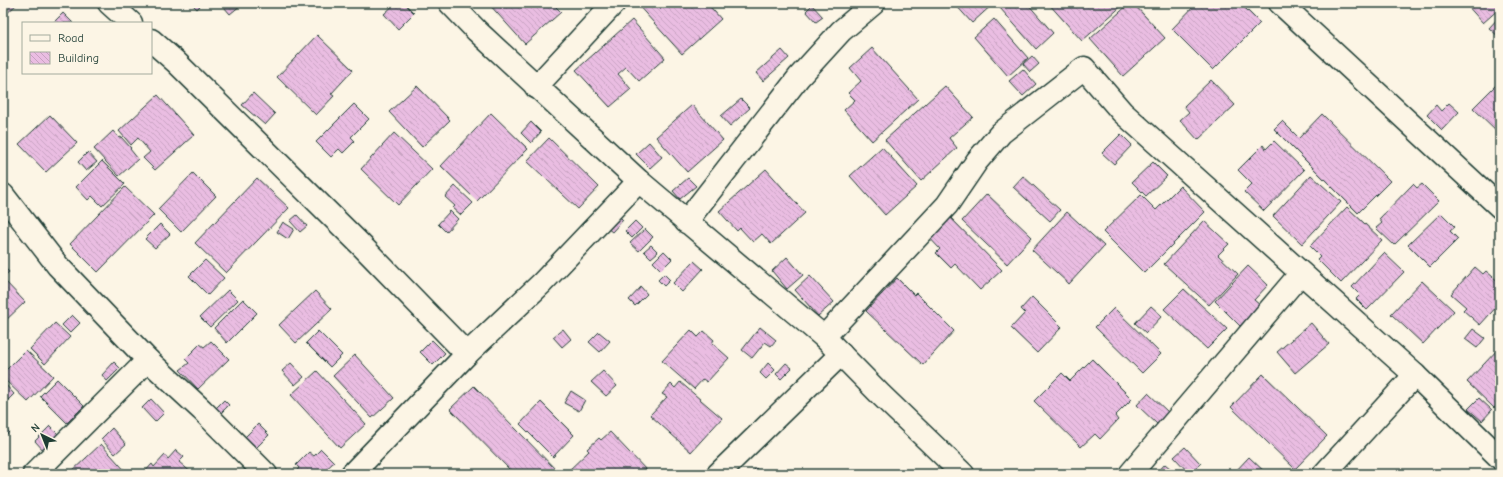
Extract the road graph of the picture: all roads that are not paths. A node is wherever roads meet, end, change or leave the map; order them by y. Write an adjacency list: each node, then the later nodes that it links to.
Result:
1 (109, 3): 6 (street)
2 (450, 3): 8 (street)
3 (614, 3): 8 (street)
4 (874, 3): 12 (street)
5 (1280, 3): 11 (street)
6 (130, 22)
7 (152, 41): 15 (street)
8 (536, 87): 9 (street)
9 (639, 181): 12 (street); 15 (street)
10 (3, 195): 17 (street)
11 (1500, 207)
12 (686, 222): 14 (street)
13 (1301, 273): 14 (street); 18 (street); 25 (street)
14 (824, 337): 16 (street)
15 (467, 354): 22 (street)
16 (841, 354): 23 (street); 24 (street)
17 (148, 360): 20 (street); 21 (street)
18 (1415, 375): 19 (street); 26 (street)
19 (1500, 458)
20 (34, 474)
21 (266, 474)
22 (352, 474)
23 (718, 474)
24 (963, 474)
25 (1130, 474)
26 (1324, 474)

